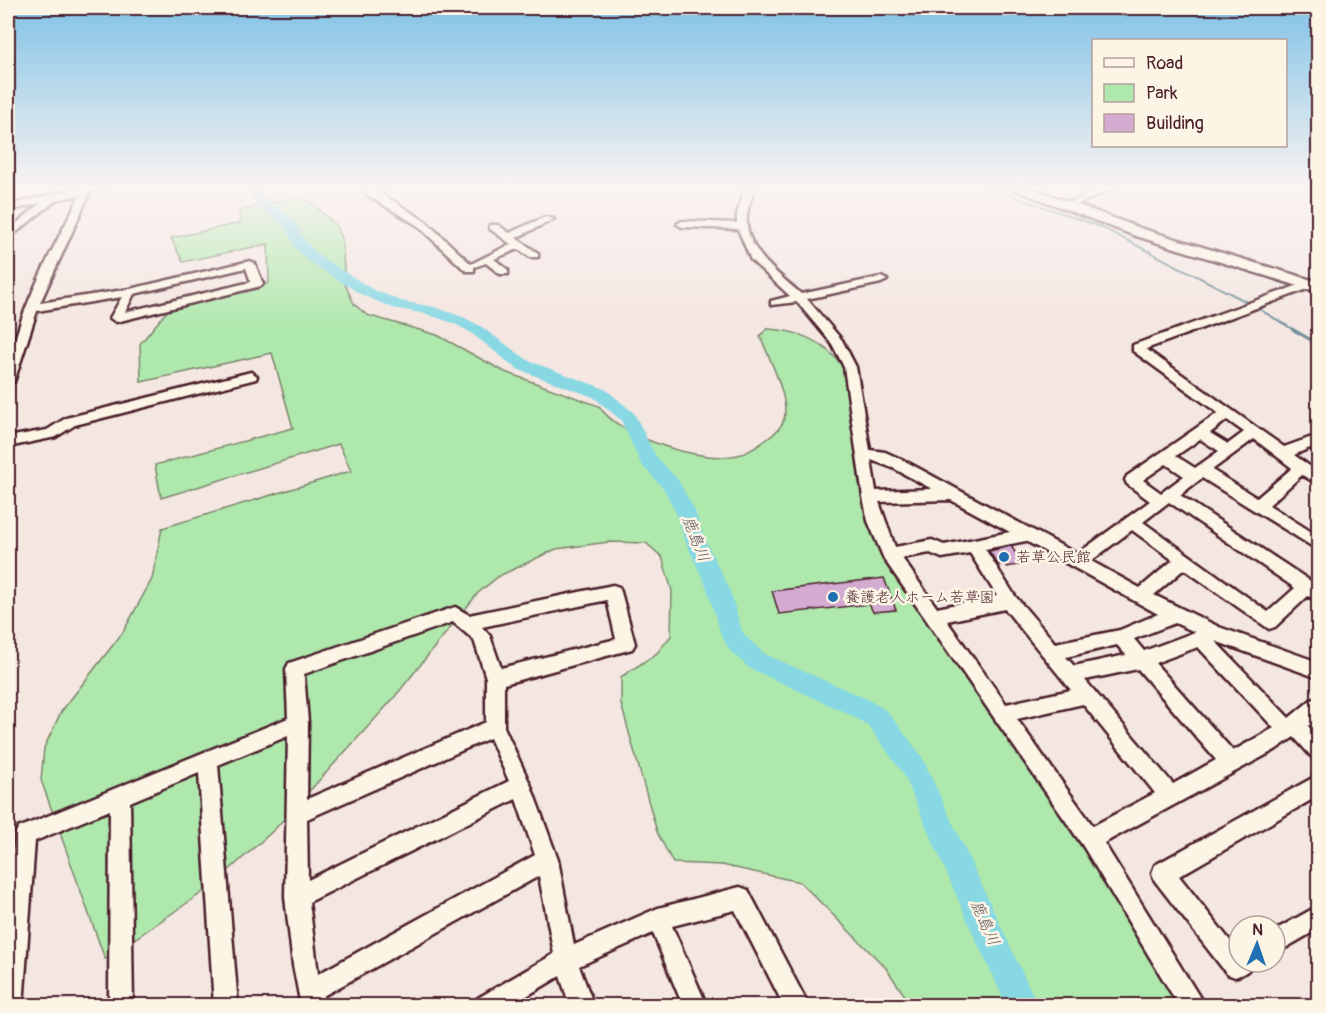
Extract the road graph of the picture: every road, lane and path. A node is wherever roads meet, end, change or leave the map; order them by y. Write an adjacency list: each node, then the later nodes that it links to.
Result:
1 (67, 234): 17 (street)
2 (435, 234): 10 (street)
3 (505, 234): 7 (street)
4 (515, 234): 7 (street)
5 (745, 234): 15 (street)
6 (1146, 234): 13 (highway)
7 (509, 237): 8 (street)
8 (519, 244): 9 (street); 10 (street)
9 (534, 255)
10 (487, 259): 11 (street)
11 (504, 272)
12 (881, 280): 15 (street)
13 (1315, 284): 20 (street)
14 (130, 292): 14 (street); 17 (street)
15 (798, 297): 16 (street); 26 (street)
16 (775, 303)
17 (32, 308): 19 (street)
18 (251, 376): 23 (street)
19 (8, 382)
20 (1228, 413): 21 (street); 22 (street)
21 (1254, 432): 25 (street); 27 (street)
22 (1200, 433): 25 (street); 28 (street)
23 (8, 442)
24 (1318, 447): 27 (street)
25 (1228, 450): 30 (street)
26 (864, 453): 32 (street); 33 (street)
27 (1284, 453): 29 (street)
28 (1166, 457): 30 (street); 34 (street)
29 (1302, 467): 31 (street); 35 (street)
30 (1198, 473): 34 (street); 35 (street)
31 (1318, 479)
32 (951, 494): 33 (street); 37 (street)
33 (870, 497): 40 (street)
34 (1164, 497): 36 (street); 43 (street)
35 (1258, 506): 38 (street)
36 (1132, 522): 41 (street); 42 (street)
37 (1026, 535): 39 (street); 42 (street)
38 (1318, 544)
39 (974, 545): 40 (street); 45 (street)
40 (890, 554): 47 (street)
41 (1184, 560): 43 (street); 44 (street)
42 (1077, 563): 44 (street)
43 (1313, 591)
44 (1140, 597): 46 (street)
45 (1009, 601): 47 (street); 51 (street)
46 (1175, 615): 49 (street); 50 (street)
47 (934, 616): 58 (street)
48 (467, 625): 55 (street); 55 (street); 59 (street)
49 (1207, 636): 52 (street); 53 (street); 61 (street)
50 (1121, 637): 51 (street); 52 (street)
51 (1051, 652): 54 (street)
52 (1142, 660): 54 (street); 64 (street)
53 (1318, 670)
54 (1070, 675): 56 (street)
55 (495, 678): 60 (street)
56 (1086, 695): 58 (street); 68 (street)
57 (1318, 705): 61 (street)
58 (1002, 714): 70 (street)
59 (299, 722): 63 (street); 69 (street)
60 (495, 727): 65 (street); 69 (street)
61 (1292, 728): 62 (street); 64 (street)
62 (1318, 749)
63 (208, 761): 67 (street); 81 (street)
64 (1231, 763): 68 (street)
65 (521, 786): 71 (street); 72 (street)
66 (1316, 789): 76 (street)
67 (120, 796): 79 (street); 80 (street)
68 (1170, 796): 70 (street)
69 (298, 813): 72 (street)
70 (1090, 839): 86 (street)
71 (547, 860): 77 (street); 78 (street)
72 (296, 897): 78 (street)
73 (1318, 917): 75 (street)
74 (658, 919): 77 (street); 84 (street); 85 (street)
75 (1287, 936)
76 (1227, 955)
77 (566, 960): 82 (street); 83 (street)
78 (311, 998)
79 (11, 1005)
80 (122, 1005)
81 (226, 1005)
82 (486, 1005)
83 (582, 1005)
84 (695, 1005)
85 (797, 1005)
86 (1193, 1005)

